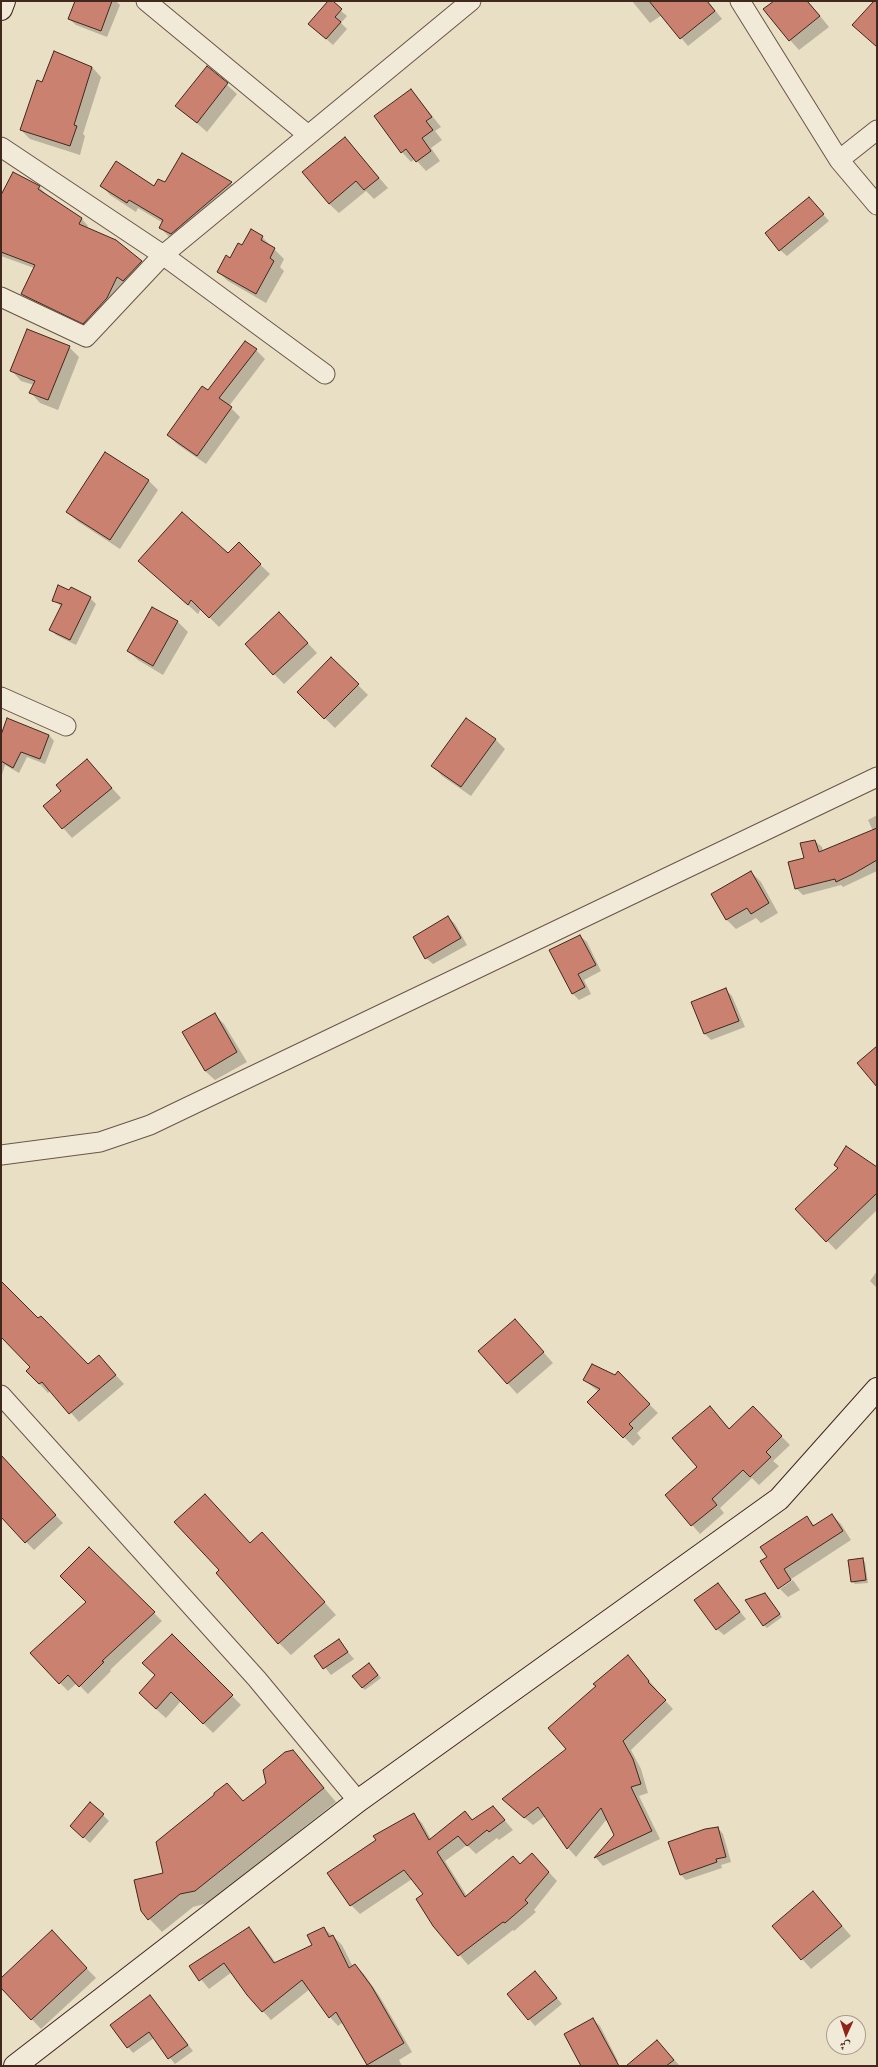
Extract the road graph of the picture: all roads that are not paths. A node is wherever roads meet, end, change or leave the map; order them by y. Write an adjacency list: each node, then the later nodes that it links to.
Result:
1 (4, 1): 5 (street)
2 (146, 1): 7 (street)
3 (471, 1): 7 (street)
4 (740, 1): 9 (street)
5 (1, 9)
6 (877, 130): 9 (street)
7 (308, 135): 11 (street)
8 (1, 147): 11 (street)
9 (839, 160): 10 (street)
10 (877, 205)
11 (162, 255): 12 (street); 13 (street)
12 (1, 297)
13 (325, 374)
14 (1, 697): 15 (street)
15 (66, 726)
16 (877, 777): 17 (street)
17 (1, 1155)
18 (877, 1389): 20 (street)
19 (1, 1395): 20 (street)
20 (358, 1801): 21 (street)
21 (15, 2066)

